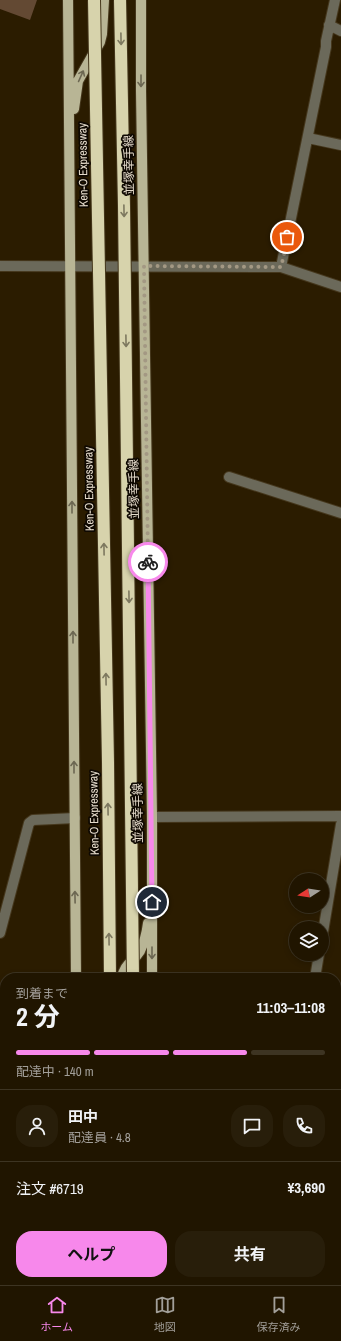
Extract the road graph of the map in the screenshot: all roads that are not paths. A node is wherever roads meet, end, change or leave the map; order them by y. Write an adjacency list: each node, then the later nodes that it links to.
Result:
1 (68, 0): 11 (main road)
2 (94, 0): 28 (highway, Ken-O Expressway, one-way to 2, bridge)
3 (104, 0): 11 (main road, one-way to 3)
4 (120, 0): 30 (highway, one-way to 30, bridge)
5 (141, 0): 14 (main road, 並塚幸手線, one-way to 14)
6 (335, 0): 7 (street)
7 (329, 25): 8 (street); 9 (street)
8 (341, 31)
9 (308, 138): 10 (street); 15 (street)
10 (341, 146)
11 (69, 156): 13 (main road)
12 (1, 266): 13 (street)
13 (70, 266): 14 (street); 21 (main road, one-way to 13)
14 (144, 266): 15 (street); 20 (main road, 並塚幸手線)
15 (281, 267): 16 (street)
16 (341, 287)
17 (229, 477): 18 (street)
18 (341, 513)
19 (341, 816): 20 (street)
20 (152, 817): 23 (main road, 並塚幸手線)
21 (75, 818): 25 (street); 27 (main road, one-way to 21)
22 (341, 824): 24 (street)
23 (152, 887): 29 (main road); 31 (main road, 並塚幸手線, one-way to 31)
24 (325, 921)
25 (0, 933)
26 (318, 961): 32 (street)
27 (76, 973)
28 (110, 973)
29 (123, 973)
30 (133, 973)
31 (152, 973)
32 (316, 973)

